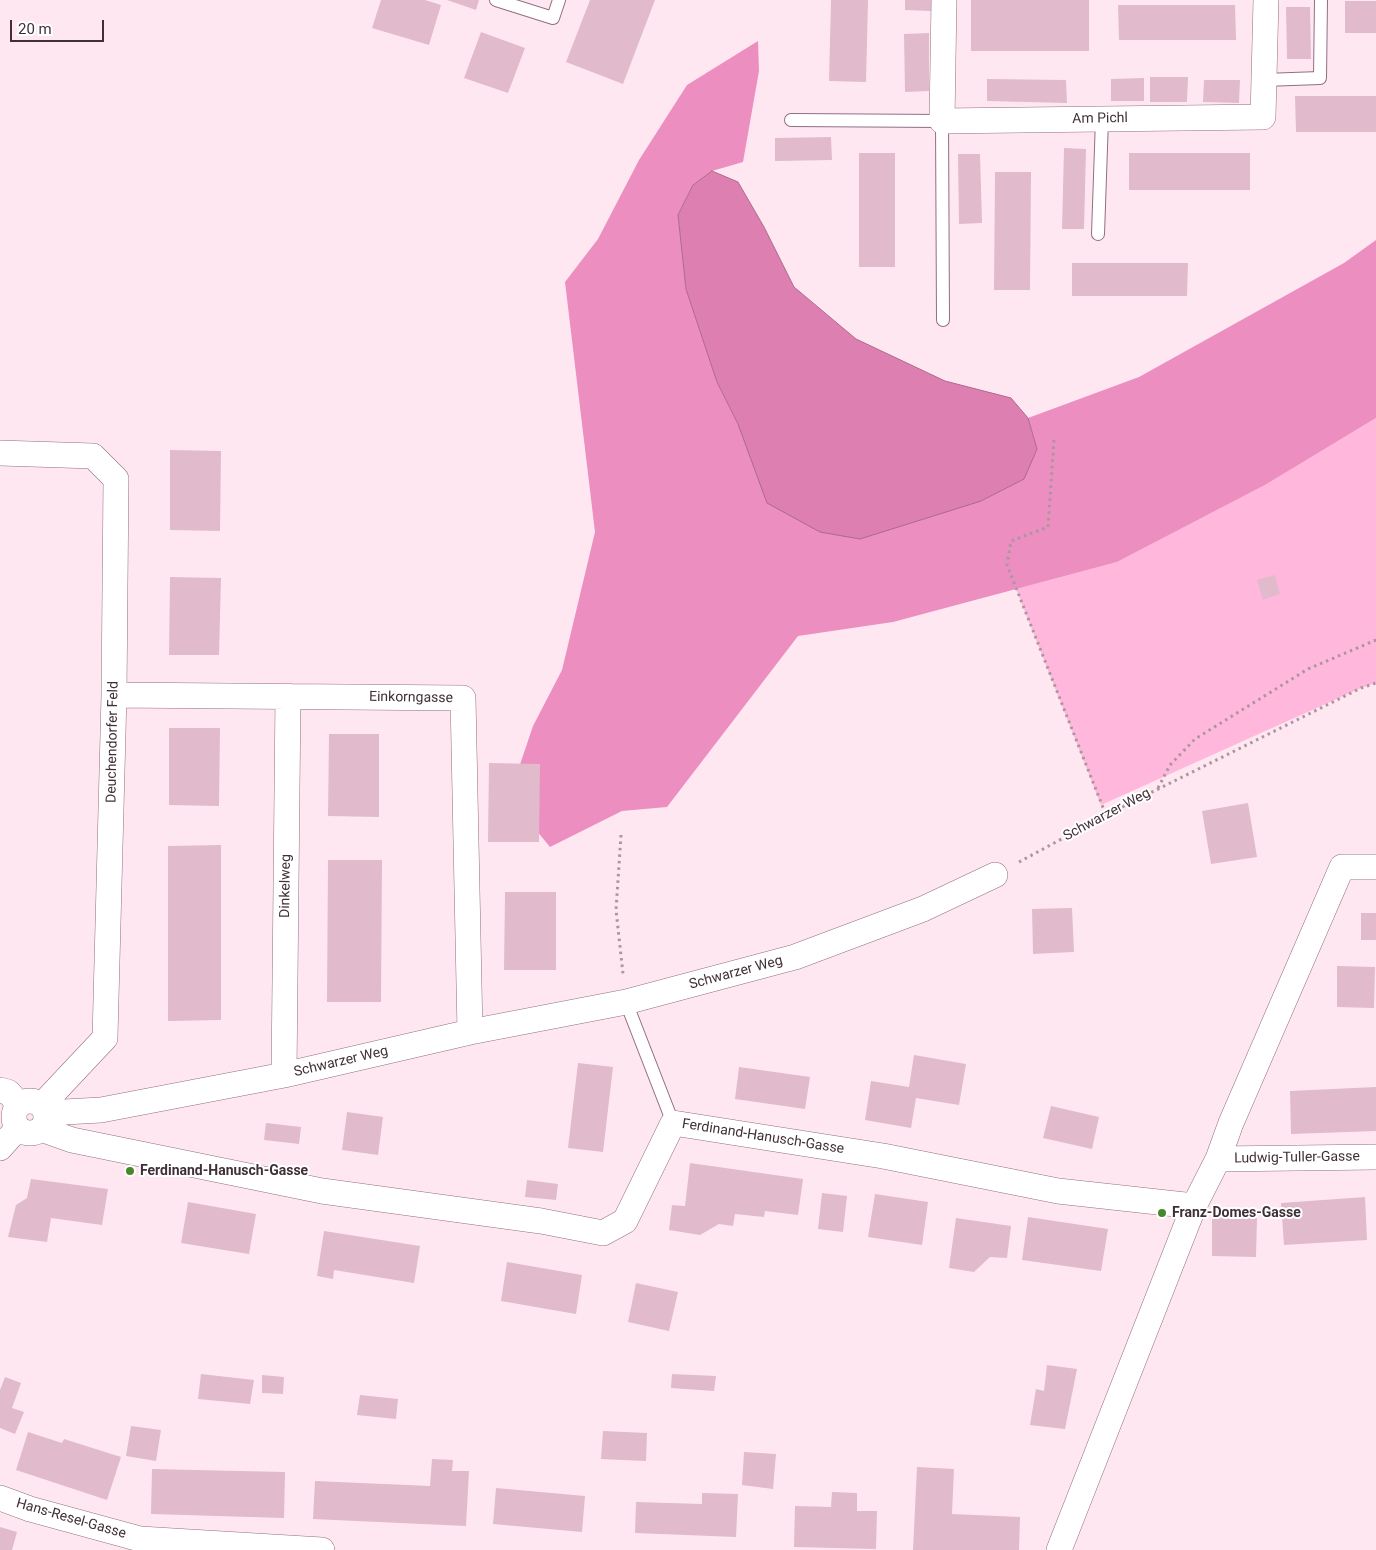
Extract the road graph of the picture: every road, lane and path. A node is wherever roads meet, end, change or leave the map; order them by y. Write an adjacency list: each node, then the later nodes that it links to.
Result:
1 (496, 0): 2 (lane)
2 (559, 0)
3 (944, 0): 9 (street)
4 (1266, 0): 6 (street, Am Pichl)
5 (1321, 0): 6 (lane)
6 (1264, 80): 7 (street, Am Pichl)
7 (1102, 119): 9 (street, Am Pichl); 10 (lane)
8 (791, 120): 9 (lane)
9 (942, 121): 11 (lane)
10 (1098, 234)
11 (943, 320)
12 (1054, 440): 19 (path)
13 (0, 453): 16 (street, Deuchendorfer Feld)
14 (1376, 640): 18 (path)
15 (1376, 683): 18 (path, Schwarzer Weg)
16 (114, 695): 17 (street, Einkorngasse); 26 (street, Deuchendorfer Feld)
17 (288, 696): 24 (street, Einkorngasse); 25 (street, Dinkelweg)
18 (1158, 789): 19 (path, Schwarzer Weg)
19 (1106, 815): 22 (path, Schwarzer Weg)
20 (621, 835): 23 (path)
21 (1376, 867): 30 (street)
22 (995, 875): 23 (street, Schwarzer Weg)
23 (626, 1002): 24 (street, Schwarzer Weg); 27 (lane)
24 (470, 1032): 25 (street, Schwarzer Weg)
25 (284, 1075): 26 (street, Schwarzer Weg)
26 (28, 1111): 27 (street, Ferdinand-Hanusch-Gasse); 28 (street, Deuchendorfer Feld)
27 (673, 1123): 31 (street, Ferdinand-Hanusch-Gasse)
28 (0, 1148)
29 (1376, 1157): 30 (street, Ludwig-Tuller-Gasse)
30 (1218, 1159): 31 (street)
31 (1194, 1206): 34 (street)
32 (0, 1498): 33 (street, Hans-Resel-Gasse)
33 (322, 1550)
34 (1059, 1550)

